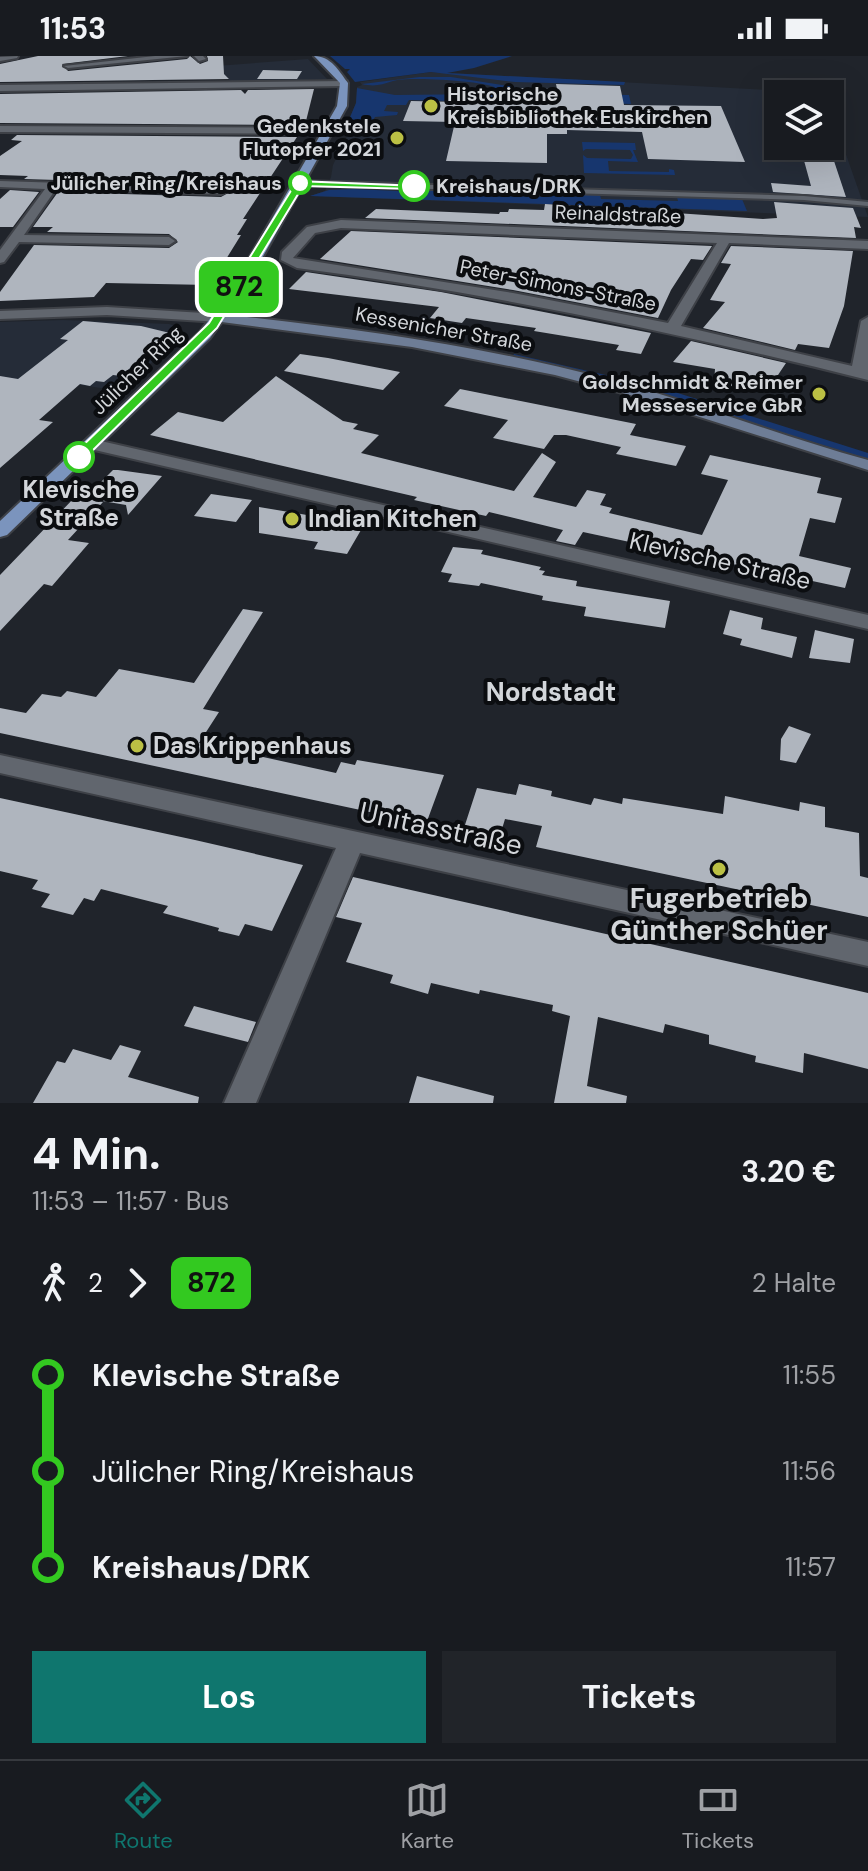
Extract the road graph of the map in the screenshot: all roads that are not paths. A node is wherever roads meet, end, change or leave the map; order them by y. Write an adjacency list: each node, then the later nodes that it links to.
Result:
1 (14, 56): 5 (street)
2 (62, 56): 6 (street)
3 (183, 56): 6 (street)
4 (318, 56): 9 (main road)
5 (0, 59)
6 (68, 66): 12 (street)
7 (170, 73): 11 (street)
8 (220, 73): 10 (street)
9 (344, 83): 10 (street); 15 (main road, Jülicher Ring)
10 (229, 85): 11 (street)
11 (178, 86): 12 (street)
12 (80, 87): 13 (street)
13 (0, 88)
14 (0, 129): 15 (street)
15 (329, 131): 16 (main road, Jülicher Ring)
16 (300, 183): 20 (lane); 28 (main road, Jülicher Ring)
17 (0, 184): 18 (street)
18 (53, 185): 19 (street); 22 (street)
19 (221, 191)
20 (868, 204)
21 (319, 226): 23 (street, Reinaldstraße); 30 (street, Peter-Simons-Straße)
22 (14, 238): 24 (street); 26 (street)
23 (726, 238): 25 (street, Reinaldstraße); 30 (street)
24 (169, 241)
25 (868, 245)
26 (0, 259)
27 (0, 315): 28 (street, Kessenicher Straße)
28 (219, 318): 32 (main road, Jülicher Ring); 33 (main road, Kessenicher Straße)
29 (868, 321): 31 (street)
30 (673, 327): 31 (street, Peter-Simons-Straße)
31 (863, 374)
32 (92, 444): 34 (main road, Jülicher Ring); 35 (street, Klevische Straße)
33 (868, 465)
34 (0, 531)
35 (868, 622)
36 (0, 764): 37 (street, Unitasstraße)
37 (352, 841): 38 (street, Unitasstraße); 39 (street)
38 (868, 954)
39 (240, 1103)

